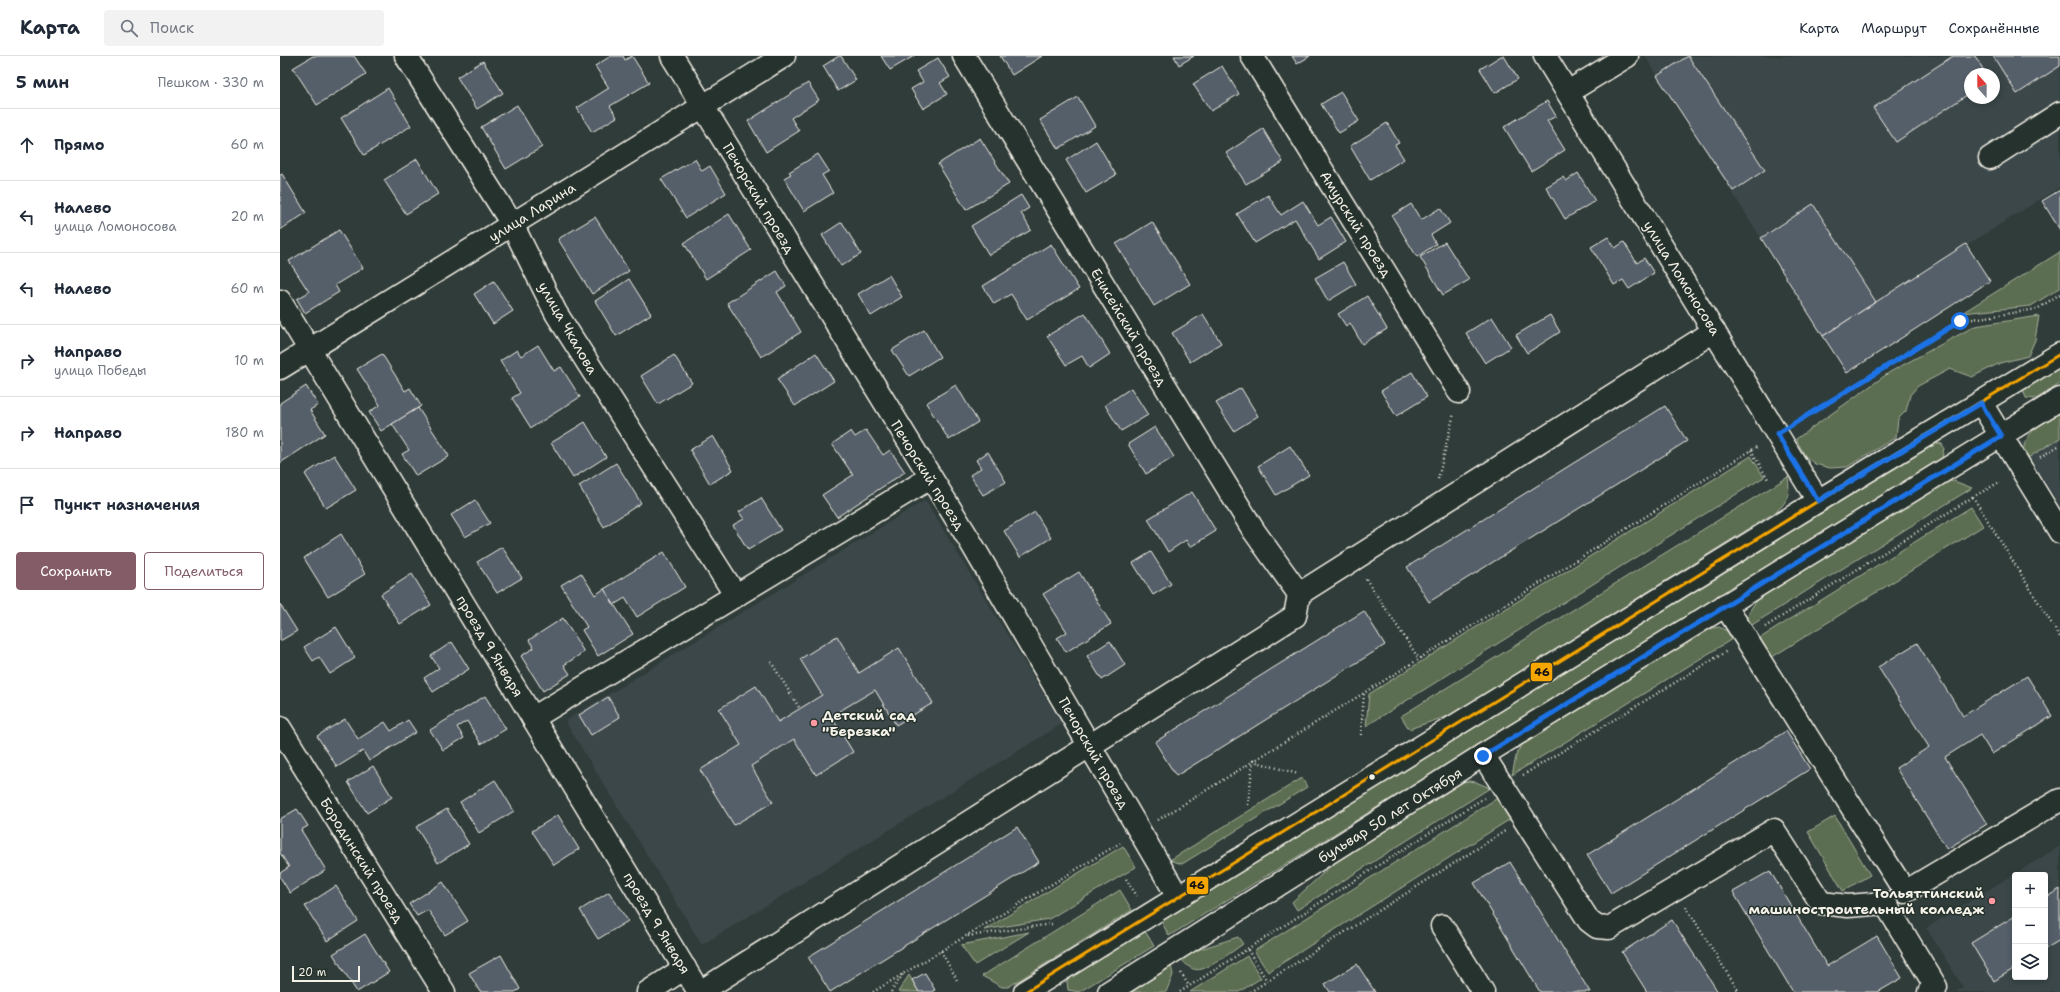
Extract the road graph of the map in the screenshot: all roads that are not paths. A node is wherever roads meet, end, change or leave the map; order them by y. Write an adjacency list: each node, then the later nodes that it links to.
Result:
1 (406, 56): 12 (street, улица Чкалова)
2 (672, 56): 9 (street, Печорский проезд)
3 (784, 56): 9 (street, улица Ларина)
4 (964, 56): 25 (street, Енисейский проезд)
5 (1252, 56): 18 (street, Амурский проезд)
6 (1545, 56): 8 (street, улица Ломоносова)
7 (1627, 56): 8 (street)
8 (1568, 92): 14 (street, улица Ломоносова)
9 (703, 106): 12 (street, улица Ларина); 22 (street, Печорский проезд)
10 (2060, 113): 11 (street)
11 (1990, 158)
12 (512, 224): 15 (street, улица Ларина); 26 (street, улица Чкалова)
13 (280, 301): 15 (street, проезд 9 Января)
14 (1714, 331): 23 (street, улица Ломоносова); 25 (street)
15 (311, 349): 17 (street, улица Ларина); 28 (street, проезд 9 Января)
16 (2060, 354): 20 (street)
17 (280, 368)
18 (1459, 392)
19 (2060, 399): 21 (street, бульвар 50 лет Октября)
20 (1981, 403): 21 (street); 23 (street)
21 (2001, 436): 24 (street); 27 (street, бульвар 50 лет Октября)
22 (930, 478): 26 (street); 30 (street, Печорский проезд)
23 (1818, 501): 34 (street)
24 (2060, 532)
25 (1299, 594): 30 (street)
26 (736, 596): 28 (street)
27 (1725, 605): 31 (street, бульвар 50 лет Октября); 33 (street)
28 (533, 718): 37 (street, проезд 9 Января)
29 (280, 728): 39 (street, Бородинский проезд)
30 (1090, 746): 34 (street, Печорский проезд); 41 (street)
31 (1483, 756): 35 (street); 42 (street, бульвар 50 лет Октября)
32 (2060, 800): 33 (street)
33 (1905, 892): 35 (street)
34 (1178, 897): 38 (street)
35 (1885, 903): 44 (street)
36 (1442, 926): 43 (street)
37 (685, 968): 40 (street); 41 (street, проезд 9 Января)
38 (1037, 989)
39 (444, 992)
40 (648, 992)
41 (699, 992)
42 (1109, 992)
43 (1483, 992)
44 (1929, 992)

